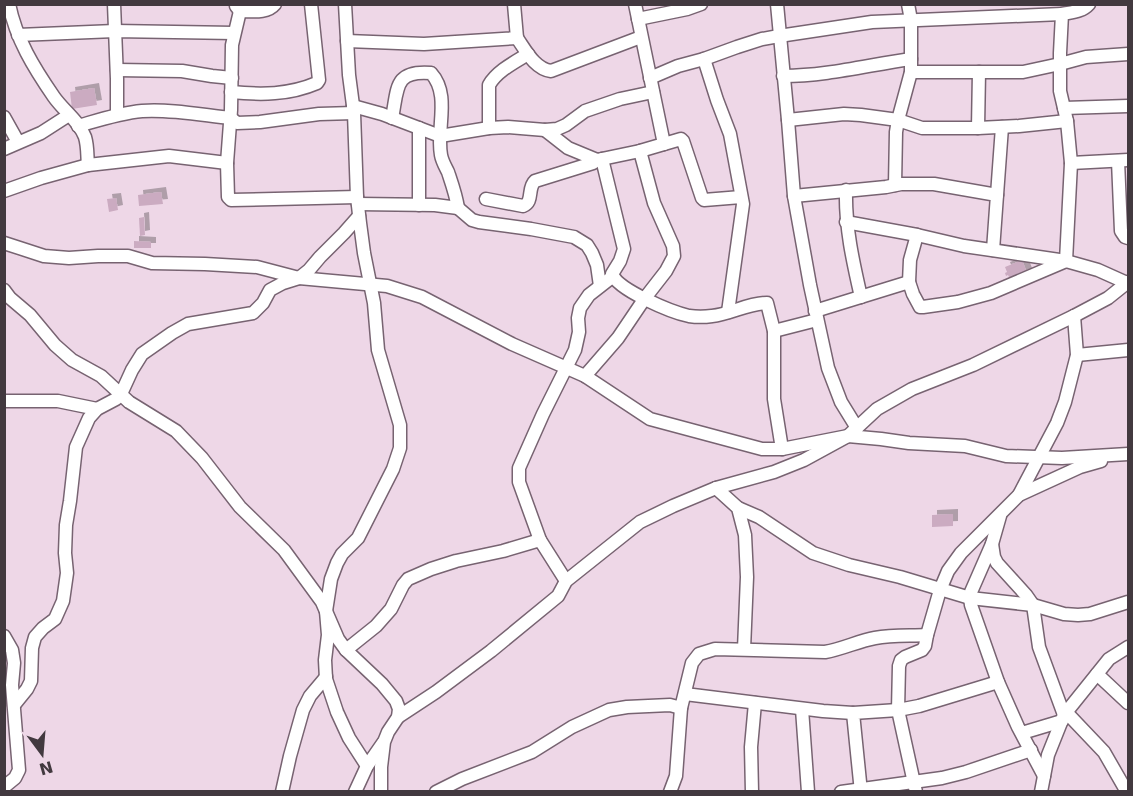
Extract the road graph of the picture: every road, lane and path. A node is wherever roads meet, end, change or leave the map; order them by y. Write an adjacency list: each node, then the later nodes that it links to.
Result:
1 (9, 4): 18 (street)
2 (114, 4): 16 (street)
3 (274, 4): 12 (street)
4 (311, 4): 34 (street)
5 (345, 4): 22 (street)
6 (514, 4): 21 (street)
7 (635, 4): 14 (street)
8 (701, 4): 14 (street)
9 (777, 4): 19 (street)
10 (908, 4): 15 (street)
11 (1089, 4): 13 (street)
12 (237, 8): 17 (street)
13 (1062, 14): 15 (street); 27 (street)
14 (638, 19): 20 (street)
15 (911, 20): 19 (street); 26 (street)
16 (115, 31): 17 (street); 18 (street); 28 (street)
17 (234, 33): 32 (street)
18 (18, 35): 39 (street)
19 (779, 36): 25 (street); 31 (street)
20 (641, 37): 23 (street); 33 (street)
21 (517, 38): 22 (street); 23 (street)
22 (347, 41): 37 (street)
23 (528, 54): 49 (street)
24 (1128, 54): 27 (street)
25 (704, 59): 33 (street); 67 (street)
26 (911, 59): 29 (street); 31 (street)
27 (1060, 64): 30 (street); 40 (street)
28 (117, 70): 32 (street); 38 (street)
29 (911, 72): 30 (street); 45 (street)
30 (979, 72): 50 (street)
31 (783, 76): 44 (street)
32 (232, 78): 34 (street)
33 (650, 78): 35 (street)
34 (231, 92): 42 (street)
35 (653, 92): 51 (street); 54 (street)
36 (1128, 106): 40 (street)
37 (353, 109): 42 (street); 43 (street); 70 (street)
38 (117, 114): 42 (street); 46 (street)
39 (69, 115): 46 (street); 53 (street)
40 (1066, 115): 47 (street); 60 (street)
41 (4, 117): 53 (street)
42 (231, 118): 59 (street)
43 (392, 118): 48 (street); 52 (street)
44 (788, 120): 45 (street); 66 (street)
45 (898, 120): 50 (street); 62 (street)
46 (78, 126): 61 (street)
47 (1002, 127): 50 (street); 65 (street)
48 (418, 128): 52 (street); 69 (street)
49 (489, 128): 51 (street); 52 (street)
50 (978, 128)
51 (545, 130): 57 (street)
52 (440, 136): 71 (street)
53 (18, 142): 55 (street)
54 (664, 144): 56 (street); 67 (street)
55 (4, 149)
56 (640, 151): 57 (street); 86 (street)
57 (599, 159): 68 (street); 78 (street)
58 (1123, 161): 60 (street); 74 (street)
59 (227, 163): 61 (street); 70 (street)
60 (1071, 163): 77 (street)
61 (88, 165): 64 (street)
62 (895, 185): 63 (street); 65 (street)
63 (846, 190): 66 (street); 72 (street)
64 (4, 191)
65 (997, 195): 76 (street)
66 (794, 196): 88 (street)
67 (741, 197): 87 (street)
68 (486, 199)
69 (419, 205): 70 (street); 71 (street)
70 (358, 206): 79 (street); 82 (street)
71 (458, 208): 83 (street)
72 (846, 222): 73 (street); 85 (street)
73 (917, 235): 76 (street); 80 (street)
74 (1128, 238)
75 (4, 243): 79 (street)
76 (993, 250): 77 (street)
77 (1066, 261): 80 (street); 81 (street)
78 (612, 277): 83 (street); 86 (street)
79 (299, 278): 82 (street); 95 (street)
80 (909, 282): 85 (street)
81 (1128, 283): 89 (street)
82 (371, 285): 93 (street); 113 (street)
83 (600, 286): 93 (street)
84 (4, 290): 95 (street)
85 (861, 297): 88 (street)
86 (645, 298): 87 (street); 94 (street)
87 (728, 312): 90 (street)
88 (816, 315): 90 (street); 98 (street)
89 (1074, 316): 92 (street); 98 (street)
90 (774, 331): 99 (street)
91 (1128, 350): 92 (street)
92 (1077, 355): 101 (street)
93 (566, 367): 94 (street); 106 (street)
94 (585, 376): 99 (street)
95 (121, 394): 97 (street); 113 (street)
96 (4, 401): 97 (street)
97 (97, 409): 125 (street)
98 (852, 432): 99 (street); 101 (street); 102 (street)
99 (782, 449)
100 (1127, 454): 101 (street); 103 (street)
101 (1039, 457): 103 (street)
102 (716, 488): 104 (street); 108 (street)
103 (1019, 495): 105 (street)
104 (738, 508): 109 (street); 117 (street)
105 (1000, 514): 107 (street); 109 (street)
106 (540, 540): 108 (street); 118 (street)
107 (992, 544): 110 (street); 112 (street)
108 (566, 581): 131 (street)
109 (940, 590): 110 (street); 114 (street)
110 (970, 598): 112 (street); 121 (street)
111 (1128, 602): 112 (street)
112 (1033, 605): 130 (street)
113 (326, 611): 118 (street); 120 (street)
114 (927, 635): 117 (street); 128 (street)
115 (4, 636): 125 (street)
116 (1128, 648): 119 (street)
117 (744, 649): 122 (street)
118 (346, 650): 131 (street)
119 (1097, 674): 124 (street); 130 (street)
120 (326, 677): 135 (street); 141 (street)
121 (998, 682): 128 (street); 132 (street)
122 (685, 694): 123 (street); 126 (street)
123 (755, 703): 127 (street); 145 (street)
124 (1128, 703)
125 (14, 705): 137 (street)
126 (681, 708): 139 (street); 144 (street)
127 (802, 709): 129 (street); 146 (street)
128 (898, 710): 129 (street); 138 (street)
129 (853, 713): 140 (street)
130 (1064, 716): 132 (street); 136 (street); 149 (street)
131 (398, 717): 133 (street)
132 (1022, 734): 134 (street)
133 (384, 742): 135 (street); 143 (street)
134 (1031, 750): 136 (street); 138 (street)
135 (367, 766): 142 (street)
136 (1044, 776): 148 (street)
137 (4, 787)
138 (915, 787): 140 (street)
139 (444, 790)
140 (861, 790): 147 (street)
141 (282, 792)
142 (355, 792)
143 (381, 792)
144 (670, 792)
145 (752, 792)
146 (808, 792)
147 (841, 792)
148 (1041, 792)
149 (1127, 792)

